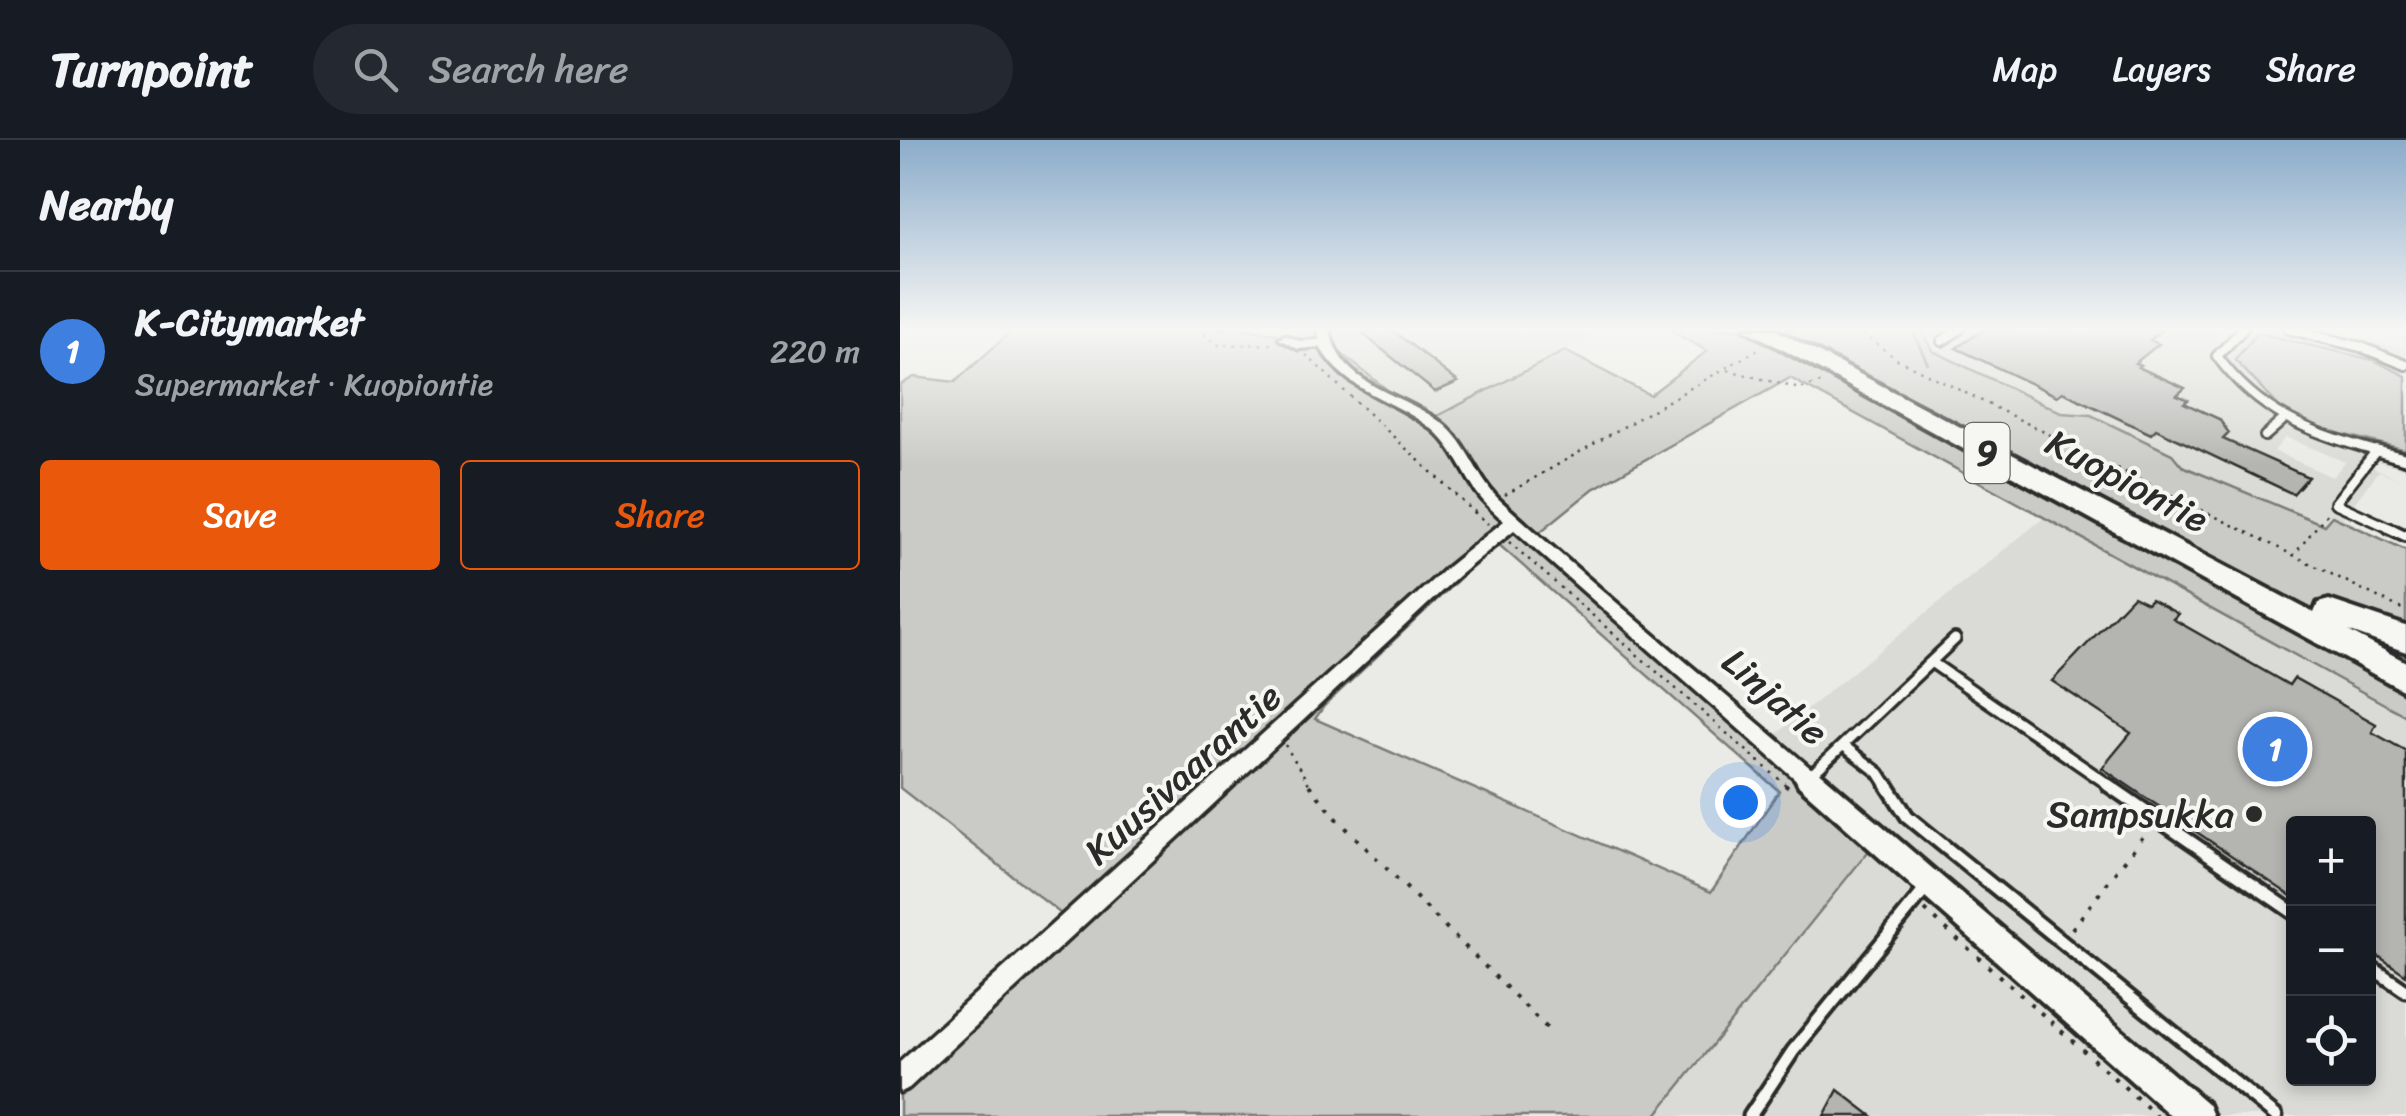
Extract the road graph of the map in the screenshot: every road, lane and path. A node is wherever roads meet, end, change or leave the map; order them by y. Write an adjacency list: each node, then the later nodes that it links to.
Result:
1 (1326, 375): 16 (path)
2 (1352, 375): 14 (street, Linjatie)
3 (1719, 375): 14 (path)
4 (1745, 375): 9 (path)
5 (1845, 375): 26 (highway, Kuopiontie / 9)
6 (1852, 375): 21 (highway, Kuopiontie / 9)
7 (1929, 375): 19 (path)
8 (2231, 375): 10 (lane)
9 (1831, 378)
10 (2282, 421): 11 (lane); 12 (lane)
11 (2265, 436)
12 (2376, 450): 13 (street); 15 (lane)
13 (2406, 458)
14 (1492, 502): 16 (path); 17 (street, Linjatie)
15 (2335, 503): 18 (lane); 19 (path)
16 (1474, 512): 17 (path)
17 (1506, 527): 27 (street, Kuusivaarantie); 29 (street, Linjatie); 29 (path)
18 (2406, 536)
19 (2292, 557): 20 (path)
20 (2406, 610)
21 (2329, 612): 23 (highway); 24 (highway, Kuopiontie / 9)
22 (1955, 639): 25 (lane)
23 (2406, 639)
24 (2406, 653)
25 (1932, 662): 28 (lane); 30 (lane)
26 (2406, 678)
27 (1280, 734): 36 (path); 37 (street, Kuusivaarantie)
28 (1844, 746): 29 (lane); 33 (lane)
29 (1802, 786): 31 (street, Linjatie)
30 (2156, 818): 32 (lane); 33 (path)
31 (1923, 892): 38 (lane); 39 (path); 40 (street, Linjatie)
32 (2286, 907)
33 (2062, 942): 41 (lane)
34 (2376, 971): 35 (lane)
35 (2406, 992)
36 (1552, 1033)
37 (900, 1080)
38 (1750, 1116)
39 (2158, 1116)
40 (2196, 1116)
41 (2276, 1116)

